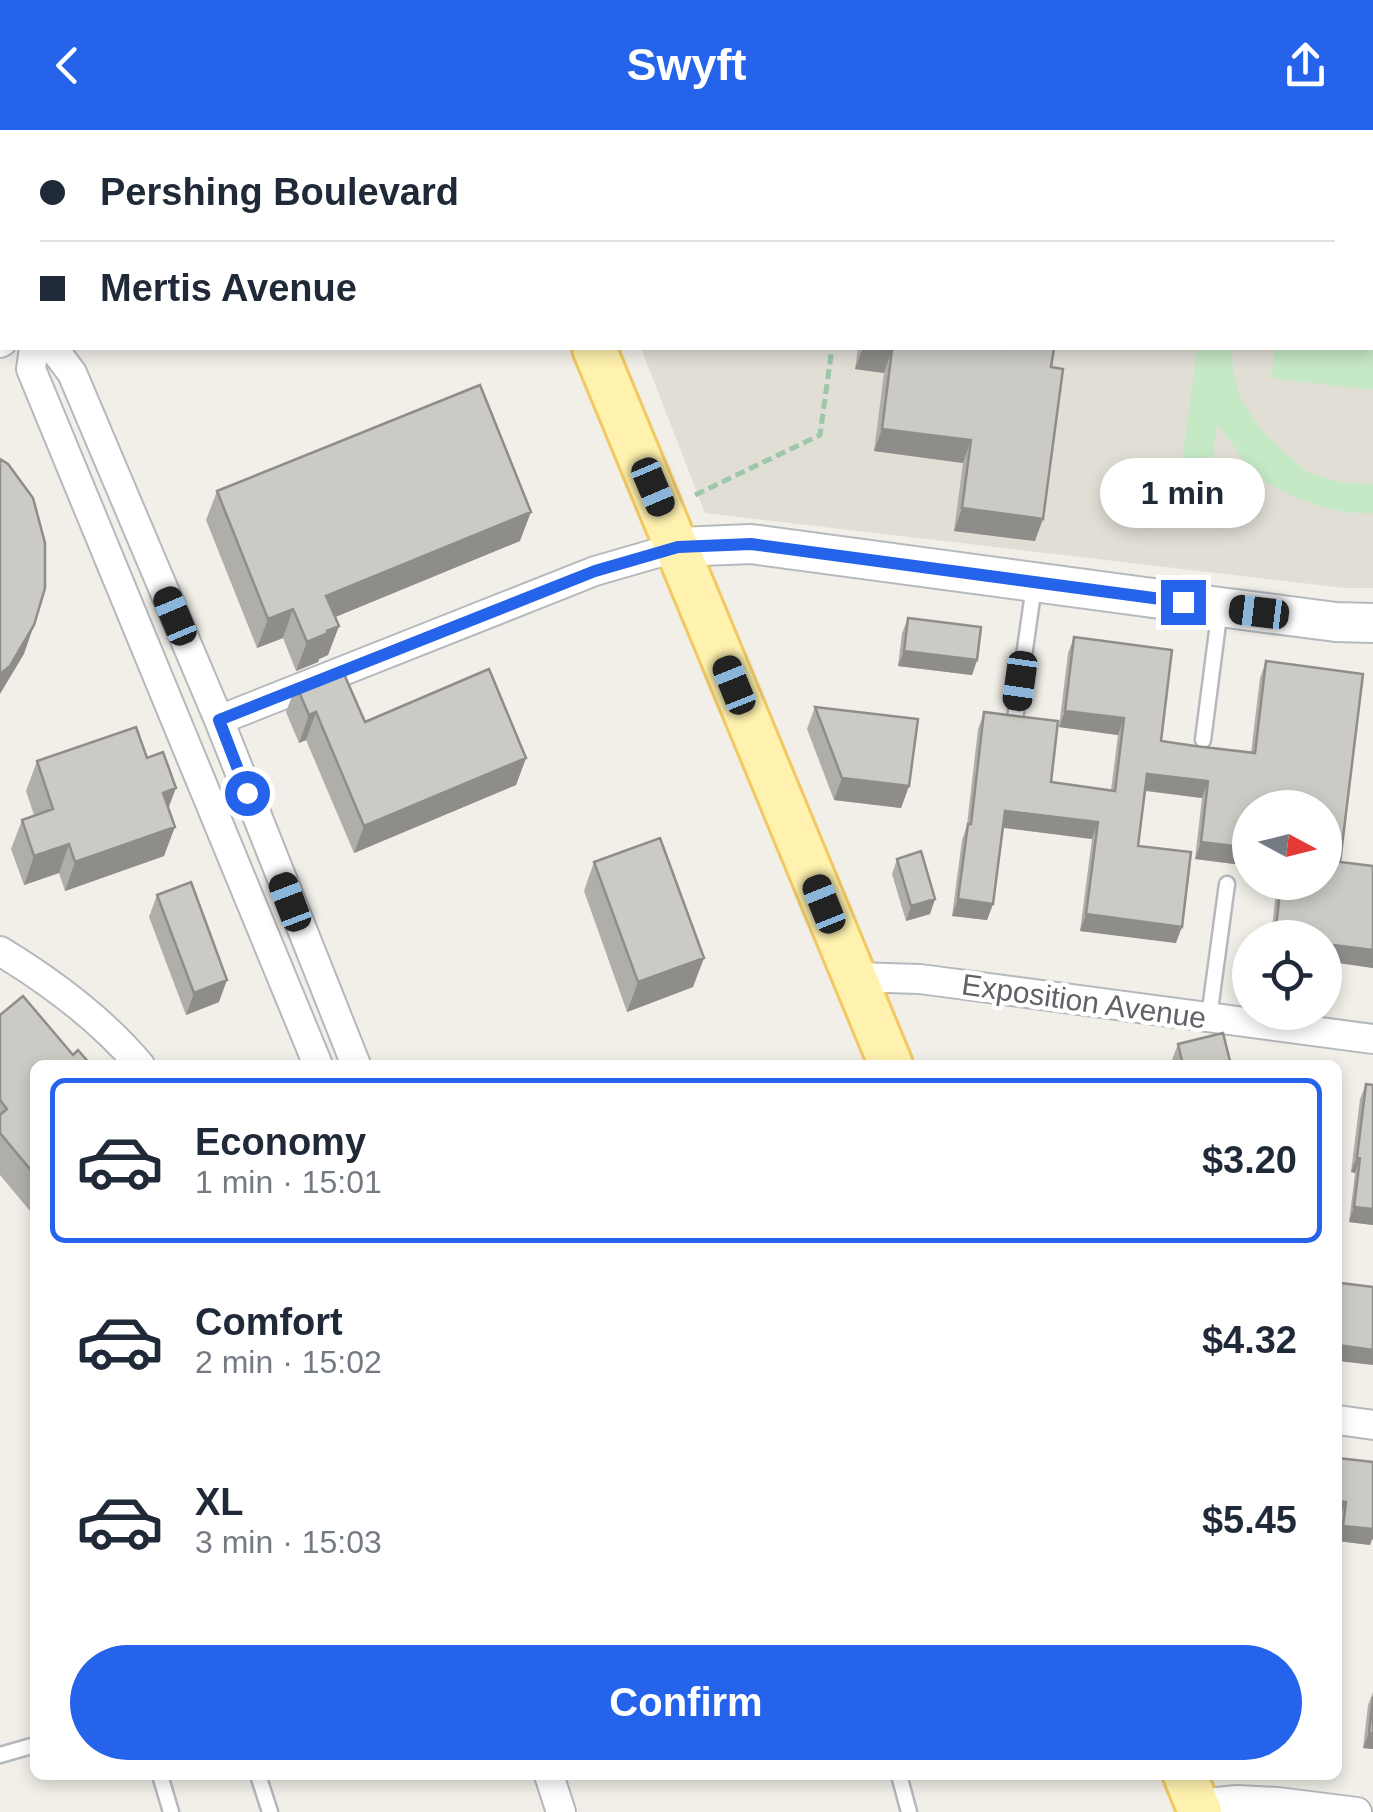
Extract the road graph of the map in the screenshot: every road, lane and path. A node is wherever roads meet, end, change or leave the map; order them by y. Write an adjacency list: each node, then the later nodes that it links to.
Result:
1 (34, 350): 19 (street)
2 (55, 350): 11 (street)
3 (595, 350): 6 (main road)
4 (832, 350): 5 (path)
5 (695, 495)
6 (678, 547): 7 (street); 11 (street); 15 (main road)
7 (1034, 580): 8 (street); 10 (lane)
8 (1220, 607): 9 (street); 12 (lane)
9 (1373, 623)
10 (1015, 719)
11 (219, 720): 20 (street)
12 (1203, 740)
13 (1226, 884): 16 (lane)
14 (0, 951): 18 (street)
15 (854, 977): 16 (street, Exposition Avenue); 21 (main road)
16 (1208, 1017): 17 (street, Exposition Avenue)
17 (1373, 1039)
18 (135, 1060)
19 (316, 1060)
20 (354, 1060)
21 (889, 1060)
22 (1342, 1421): 23 (street)
23 (1373, 1425)
24 (30, 1746): 25 (lane)
25 (0, 1755)
26 (161, 1780): 31 (lane)
27 (260, 1780): 32 (lane)
28 (556, 1780): 33 (street)
29 (900, 1780): 34 (lane)
30 (1194, 1797): 35 (street)
31 (171, 1812)
32 (270, 1812)
33 (561, 1812)
34 (909, 1812)
35 (1356, 1812)

